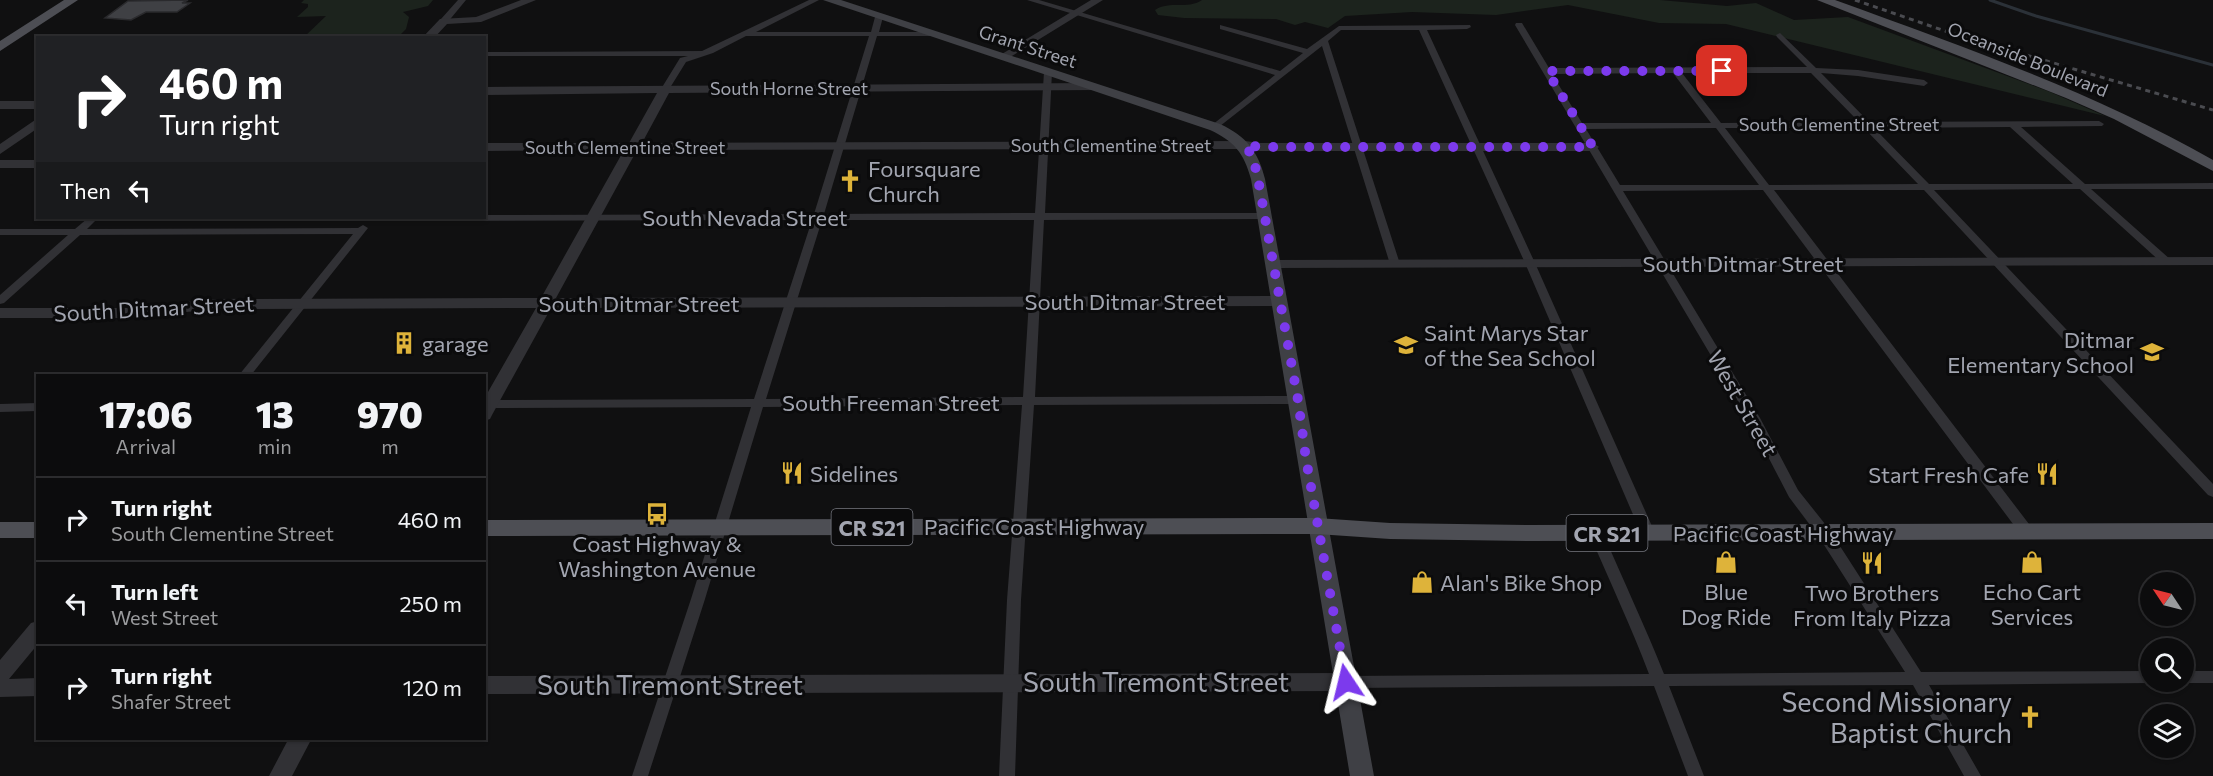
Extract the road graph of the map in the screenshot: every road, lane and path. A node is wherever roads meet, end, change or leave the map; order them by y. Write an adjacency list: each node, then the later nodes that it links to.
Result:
1 (62, 0): 23 (main road)
2 (72, 0): 23 (main road)
3 (462, 0): 12 (street)
4 (531, 0): 12 (street)
5 (814, 0): 17 (street)
6 (829, 0): 11 (main road, Grant Street)
7 (1031, 0): 10 (street)
8 (1098, 0): 10 (street)
9 (1823, 0): 59 (main road, Oceanside Boulevard)
10 (1076, 13): 27 (street); 32 (street)
11 (879, 16): 18 (street); 19 (main road, Grant Street)
12 (444, 21): 21 (street)
13 (1519, 25): 29 (street, West Street)
14 (1223, 27): 24 (street)
15 (1422, 27): 16 (street); 22 (street); 54 (street)
16 (1467, 27)
17 (744, 34): 18 (street); 25 (street)
18 (874, 34): 19 (street); 36 (street)
19 (931, 34): 27 (main road, Grant Street)
20 (1780, 35): 28 (street)
21 (429, 36)
22 (1324, 40): 24 (street); 50 (street)
23 (2, 42)
24 (1308, 52): 32 (street)
25 (702, 53): 26 (street); 37 (street)
26 (486, 54)
27 (1003, 57): 31 (main road, Grant Street)
28 (1814, 70): 30 (street); 33 (street); 42 (street)
29 (1547, 71): 30 (street); 46 (street, West Street)
30 (1676, 71): 45 (street)
31 (1048, 72): 34 (street); 35 (main road, Grant Street)
32 (1281, 75): 47 (street)
33 (1924, 83)
34 (1047, 87): 35 (street, South Horne Street); 36 (street, South Horne Street); 49 (street)
35 (1094, 87): 47 (main road, Grant Street)
36 (857, 88): 37 (street, South Horne Street); 53 (street)
37 (665, 89): 38 (street, South Horne Street); 52 (street)
38 (486, 91)
39 (0, 105): 40 (street)
40 (36, 105)
41 (36, 123): 56 (street)
42 (1866, 124): 43 (street, South Clementine Street); 45 (street, South Clementine Street); 63 (street)
43 (2012, 124): 44 (street, South Clementine Street); 60 (street)
44 (2099, 124)
45 (1718, 125): 46 (street, South Clementine Street); 62 (street)
46 (1579, 126): 55 (street, West Street)
47 (1215, 127): 48 (main road, Grant Street)
48 (1245, 145): 49 (street, South Clementine Street); 50 (street, South Clementine Street); 66 (main road)
49 (1044, 146): 53 (street, South Clementine Street); 65 (street)
50 (1359, 146): 54 (street, South Clementine Street); 82 (street)
51 (486, 147): 52 (street, South Clementine Street)
52 (632, 147): 53 (street, South Clementine Street); 69 (street)
53 (839, 147): 67 (street)
54 (1477, 147): 55 (street, South Clementine Street); 79 (street)
55 (1593, 147): 64 (street, West Street)
56 (0, 150)
57 (0, 164): 58 (street)
58 (36, 164)
59 (2213, 166)
60 (2082, 186): 61 (street); 63 (street); 78 (street)
61 (2213, 186)
62 (1766, 187): 63 (street); 64 (street); 76 (street)
63 (1925, 187): 77 (street)
64 (1616, 188): 80 (street, West Street)
65 (1040, 216): 66 (street, South Nevada Street); 67 (street, South Nevada Street); 85 (street)
66 (1264, 216): 81 (main road)
67 (818, 217): 69 (street, South Nevada Street); 88 (street)
68 (486, 218): 69 (street, South Nevada Street)
69 (594, 218): 87 (street)
70 (92, 219): 74 (street)
71 (370, 219): 72 (street)
72 (361, 231): 74 (street); 86 (street)
73 (0, 232): 74 (street)
74 (77, 232): 83 (street)
75 (2213, 261): 78 (street, South Ditmar Street)
76 (1824, 262): 77 (street, South Ditmar Street); 80 (street, South Ditmar Street); 105 (street)
77 (1997, 262): 78 (street, South Ditmar Street); 97 (street)
78 (2167, 262)
79 (1530, 263): 80 (street, South Ditmar Street); 82 (street, South Ditmar Street); 107 (street)
80 (1661, 263): 108 (street, West Street)
81 (1273, 264): 82 (street, South Ditmar Street); 84 (main road)
82 (1395, 264)
83 (0, 301)
84 (1279, 301): 85 (street, South Ditmar Street); 91 (main road)
85 (1034, 302): 88 (street, South Ditmar Street); 92 (street)
86 (303, 303): 87 (street, South Ditmar Street); 89 (street, South Ditmar Street); 90 (street)
87 (547, 303): 88 (street, South Ditmar Street); 96 (street)
88 (789, 303): 93 (street)
89 (0, 313)
90 (246, 374)
91 (1298, 400): 92 (street, South Freeman Street); 99 (main road)
92 (1028, 402): 93 (street, South Freeman Street); 98 (street)
93 (759, 403): 96 (street, South Freeman Street); 101 (street)
94 (36, 407): 95 (street)
95 (0, 408)
96 (486, 408)
97 (2213, 492)
98 (1021, 525): 99 (main road, Pacific Coast Highway / CR S21); 101 (main road, Pacific Coast Highway / CR S21); 116 (street)
99 (1317, 526): 106 (main road, Pacific Coast Highway / CR S21); 117 (main road)
100 (486, 528): 101 (main road, Pacific Coast Highway / CR S21)
101 (720, 528): 118 (street)
102 (0, 530): 103 (main road)
103 (36, 530)
104 (2213, 531): 105 (main road, Pacific Coast Highway / CR S21)
105 (2027, 532): 108 (main road, Pacific Coast Highway / CR S21)
106 (1596, 533): 107 (main road, Pacific Coast Highway / CR S21); 115 (street)
107 (1648, 533): 108 (main road, Pacific Coast Highway / CR S21)
108 (1824, 533): 111 (street, West Street)
109 (36, 631): 110 (street)
110 (0, 675)
111 (1916, 677): 112 (street, South Tremont Street); 115 (street, South Tremont Street); 128 (street, West Street)
112 (2140, 677)
113 (2194, 677): 114 (street)
114 (2213, 677)
115 (1658, 679): 117 (street, South Tremont Street); 127 (street)
116 (1011, 682): 117 (street, South Tremont Street); 118 (street, South Tremont Street); 125 (street)
117 (1346, 682): 126 (main road)
118 (670, 684): 119 (street, South Tremont Street); 124 (street)
119 (486, 685)
120 (36, 687): 121 (street)
121 (0, 688)
122 (300, 740): 123 (street)
123 (280, 776)
124 (640, 776)
125 (1007, 776)
126 (1362, 776)
127 (1696, 776)
128 (1973, 776)

